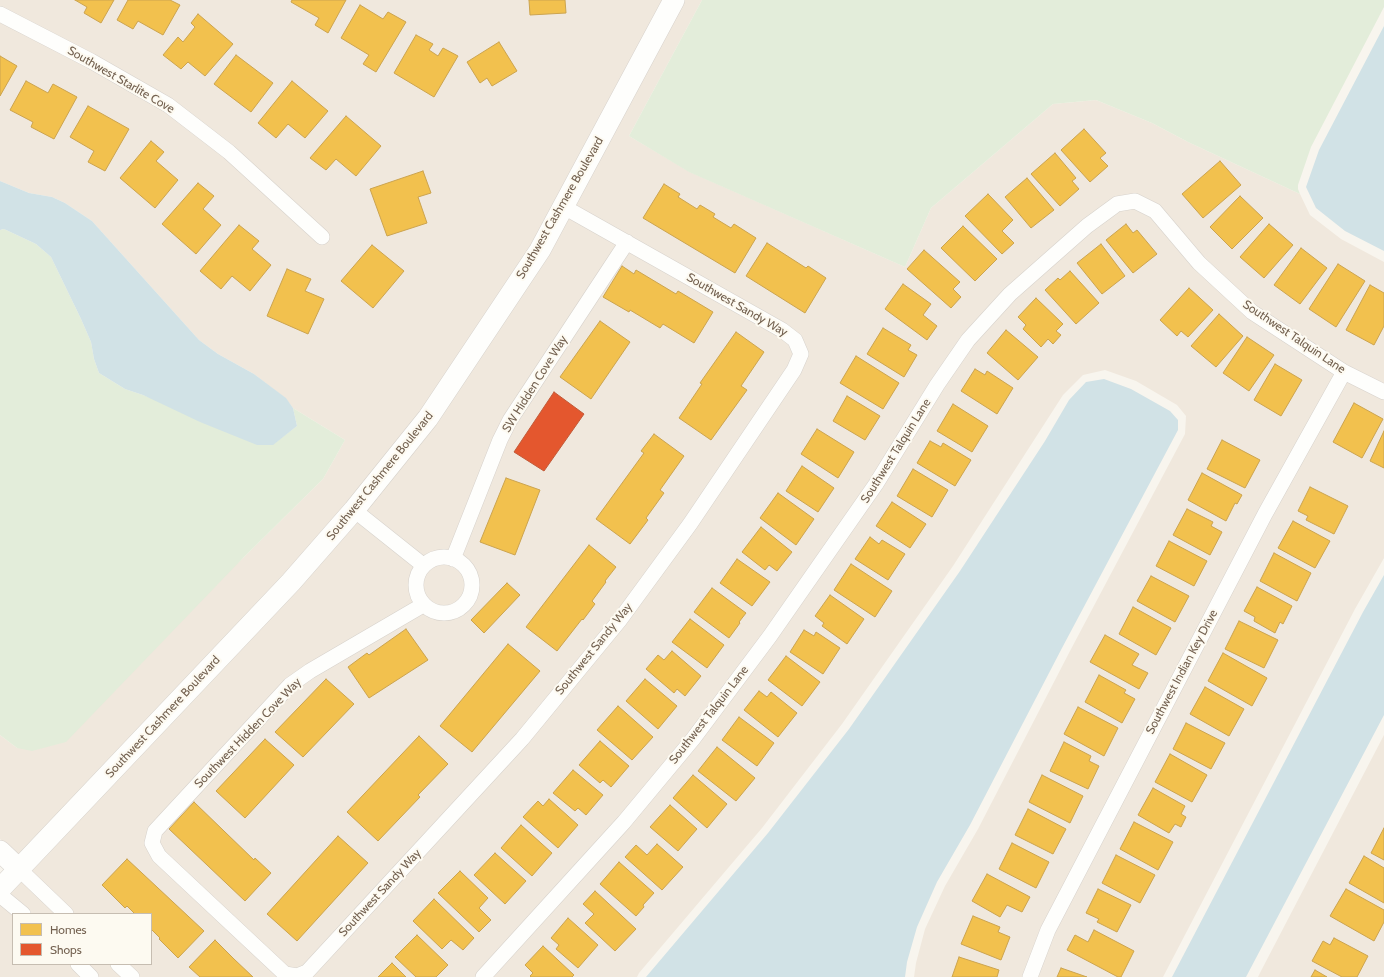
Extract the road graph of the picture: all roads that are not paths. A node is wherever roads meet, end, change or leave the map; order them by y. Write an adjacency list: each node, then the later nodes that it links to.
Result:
1 (674, 0): 3 (street, Southwest Cashmere Boulevard)
2 (0, 14): 4 (street, Southwest Starlite Cove)
3 (564, 207): 5 (street, Southwest Sandy Way); 8 (street, Southwest Cashmere Boulevard)
4 (322, 237)
5 (627, 242): 9 (street, SW Hidden Cove Way); 12 (street, Southwest Sandy Way)
6 (1344, 372): 7 (street, Southwest Talquin Lane); 23 (street, Southwest Talquin Lane); 24 (street, Southwest Indian Key Drive)
7 (1384, 392)
8 (354, 510): 10 (street); 14 (street, Southwest Cashmere Boulevard)
9 (453, 558): 10 (street); 11 (street)
10 (423, 565): 11 (street)
11 (423, 605): 12 (street, Southwest Hidden Cove Way)
12 (152, 843)
13 (0, 852): 14 (street)
14 (19, 869): 15 (street, Southwest Cashmere Boulevard); 18 (street)
15 (0, 889)
16 (0, 895): 17 (street)
17 (22, 913)
18 (65, 913)
19 (79, 965): 21 (street)
20 (119, 965): 22 (street)
21 (91, 977)
22 (132, 977)
23 (484, 977)
24 (1030, 977)

